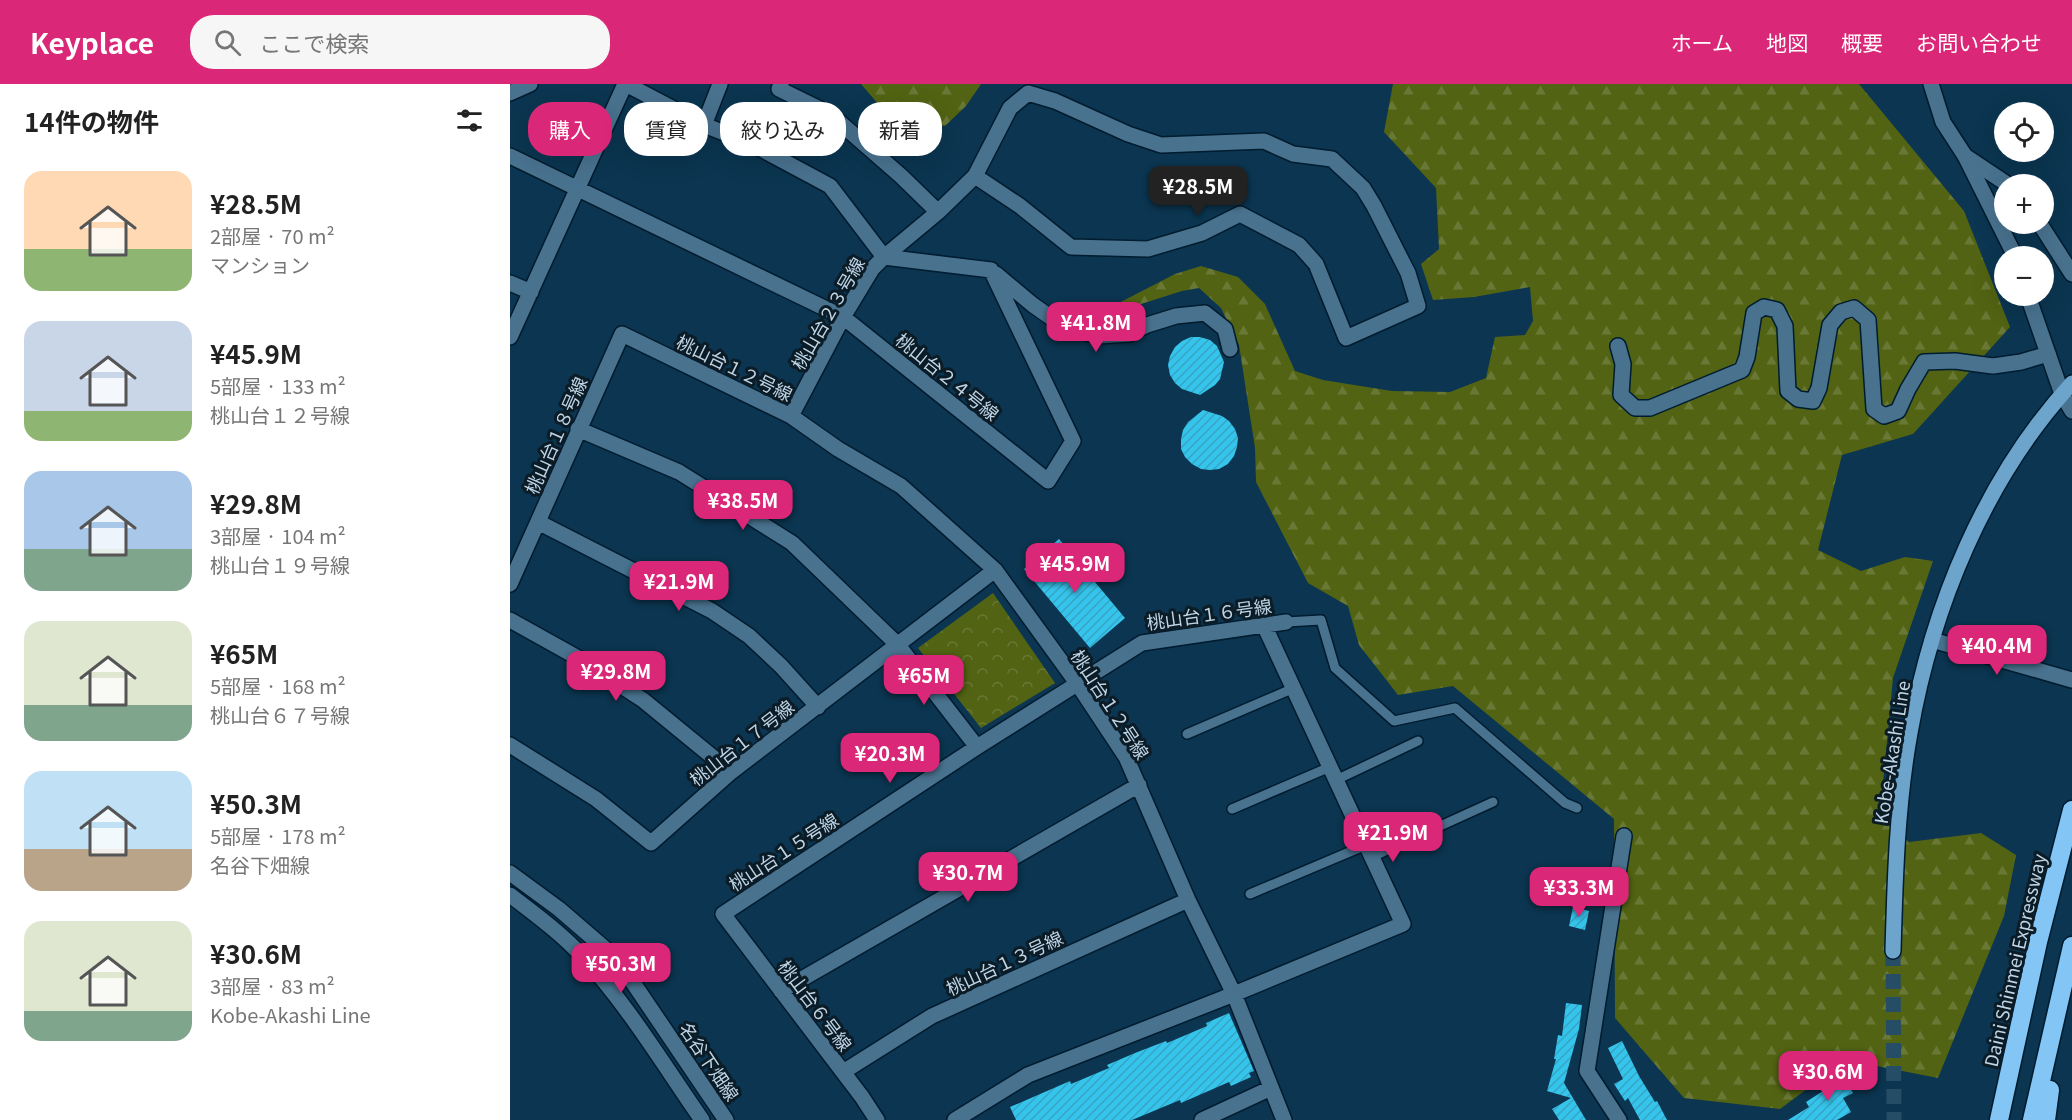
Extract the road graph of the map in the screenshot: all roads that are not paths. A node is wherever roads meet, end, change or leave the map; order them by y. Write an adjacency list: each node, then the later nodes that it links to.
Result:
1 (530, 84): 6 (street)
2 (625, 84): 7 (street, 桃山台２３号線); 14 (street)
3 (720, 84): 8 (street)
4 (781, 84): 15 (street)
5 (1931, 84): 11 (street)
6 (510, 93)
7 (660, 102)
8 (708, 115)
9 (708, 127): 18 (street, 桃山台２３号線)
10 (510, 156): 14 (street, 桃山台２４号線)
11 (1965, 156): 12 (street); 17 (street)
12 (1994, 175)
13 (975, 176): 13 (street); 15 (street)
14 (578, 190): 22 (street); 24 (street, 桃山台２４号線)
15 (938, 212): 18 (street)
16 (2046, 234): 20 (street)
17 (2010, 246)
18 (884, 257): 19 (street); 24 (street, 桃山台２３号線)
19 (991, 270): 24 (street, 桃山台２４号線); 28 (street)
20 (2072, 274)
21 (510, 283): 22 (street)
22 (531, 292): 26 (street)
23 (2031, 306): 29 (street)
24 (843, 316): 32 (street, 桃山台２３号線)
25 (622, 334): 32 (street, 桃山台１２号線); 33 (street, 桃山台１８号線)
26 (510, 338)
27 (1618, 346): 29 (street)
28 (1230, 349)
29 (2048, 354): 30 (street)
30 (2067, 389): 31 (street); 40 (main road, Kobe-Akashi Line)
31 (2072, 411)
32 (791, 416): 35 (street, 桃山台１２号線)
33 (578, 429): 34 (street, 桃山台１８号線); 41 (street)
34 (538, 522): 36 (street, 桃山台１８号線); 45 (street)
35 (995, 570): 41 (street, 桃山台１７号線); 43 (street, 桃山台１２号線)
36 (510, 584)
37 (510, 620): 50 (street)
38 (1286, 622): 39 (street, 桃山台１６号線); 54 (lane)
39 (1264, 625): 43 (street, 桃山台１６号線); 44 (street)
40 (1932, 640): 42 (street); 65 (main road, Kobe-Akashi Line)
41 (898, 645): 45 (street, 桃山台１７号線); 49 (street)
42 (2072, 680)
43 (1077, 683): 49 (street, 桃山台１５号線); 52 (street, 桃山台１２号線)
44 (1294, 688): 46 (lane); 51 (street)
45 (818, 707): 50 (street, 桃山台１７号線)
46 (1187, 734)
47 (1418, 741): 51 (lane)
48 (510, 745): 50 (street, 桃山台１７号線)
49 (977, 747): 63 (street, 桃山台１５号線)
50 (731, 772)
51 (1333, 774): 55 (lane); 58 (street)
52 (1139, 786): 62 (street, 桃山台１２号線); 66 (street)
53 (1493, 802): 58 (lane)
54 (1577, 808)
55 (1232, 809)
56 (2072, 810): 68 (highway, Daini Shinmei Expressway)
57 (1624, 836): 77 (street)
58 (1369, 851): 60 (lane); 67 (street)
59 (510, 873): 72 (street, 名谷下畑線)
60 (1250, 894)
61 (510, 895): 71 (street)
62 (1188, 900): 67 (street, 桃山台１２号線); 69 (street, 桃山台１３号線)
63 (723, 914): 66 (street, 桃山台６号線)
64 (2072, 948): 80 (highway); 81 (highway)
65 (1893, 951)
66 (781, 991): 69 (street, 桃山台６号線)
67 (1234, 994): 70 (street, 桃山台１２号線); 74 (street)
68 (2016, 1037): 78 (highway); 79 (highway, Daini Shinmei Expressway)
69 (843, 1072): 73 (street, 桃山台６号線)
70 (1271, 1088): 75 (street); 76 (street, 桃山台１２号線)
71 (702, 1120)
72 (726, 1120)
73 (877, 1120)
74 (955, 1120)
75 (1202, 1120)
76 (1284, 1120)
77 (1619, 1120)
78 (1993, 1120)
79 (1999, 1120)
80 (2032, 1120)
81 (2046, 1120)

